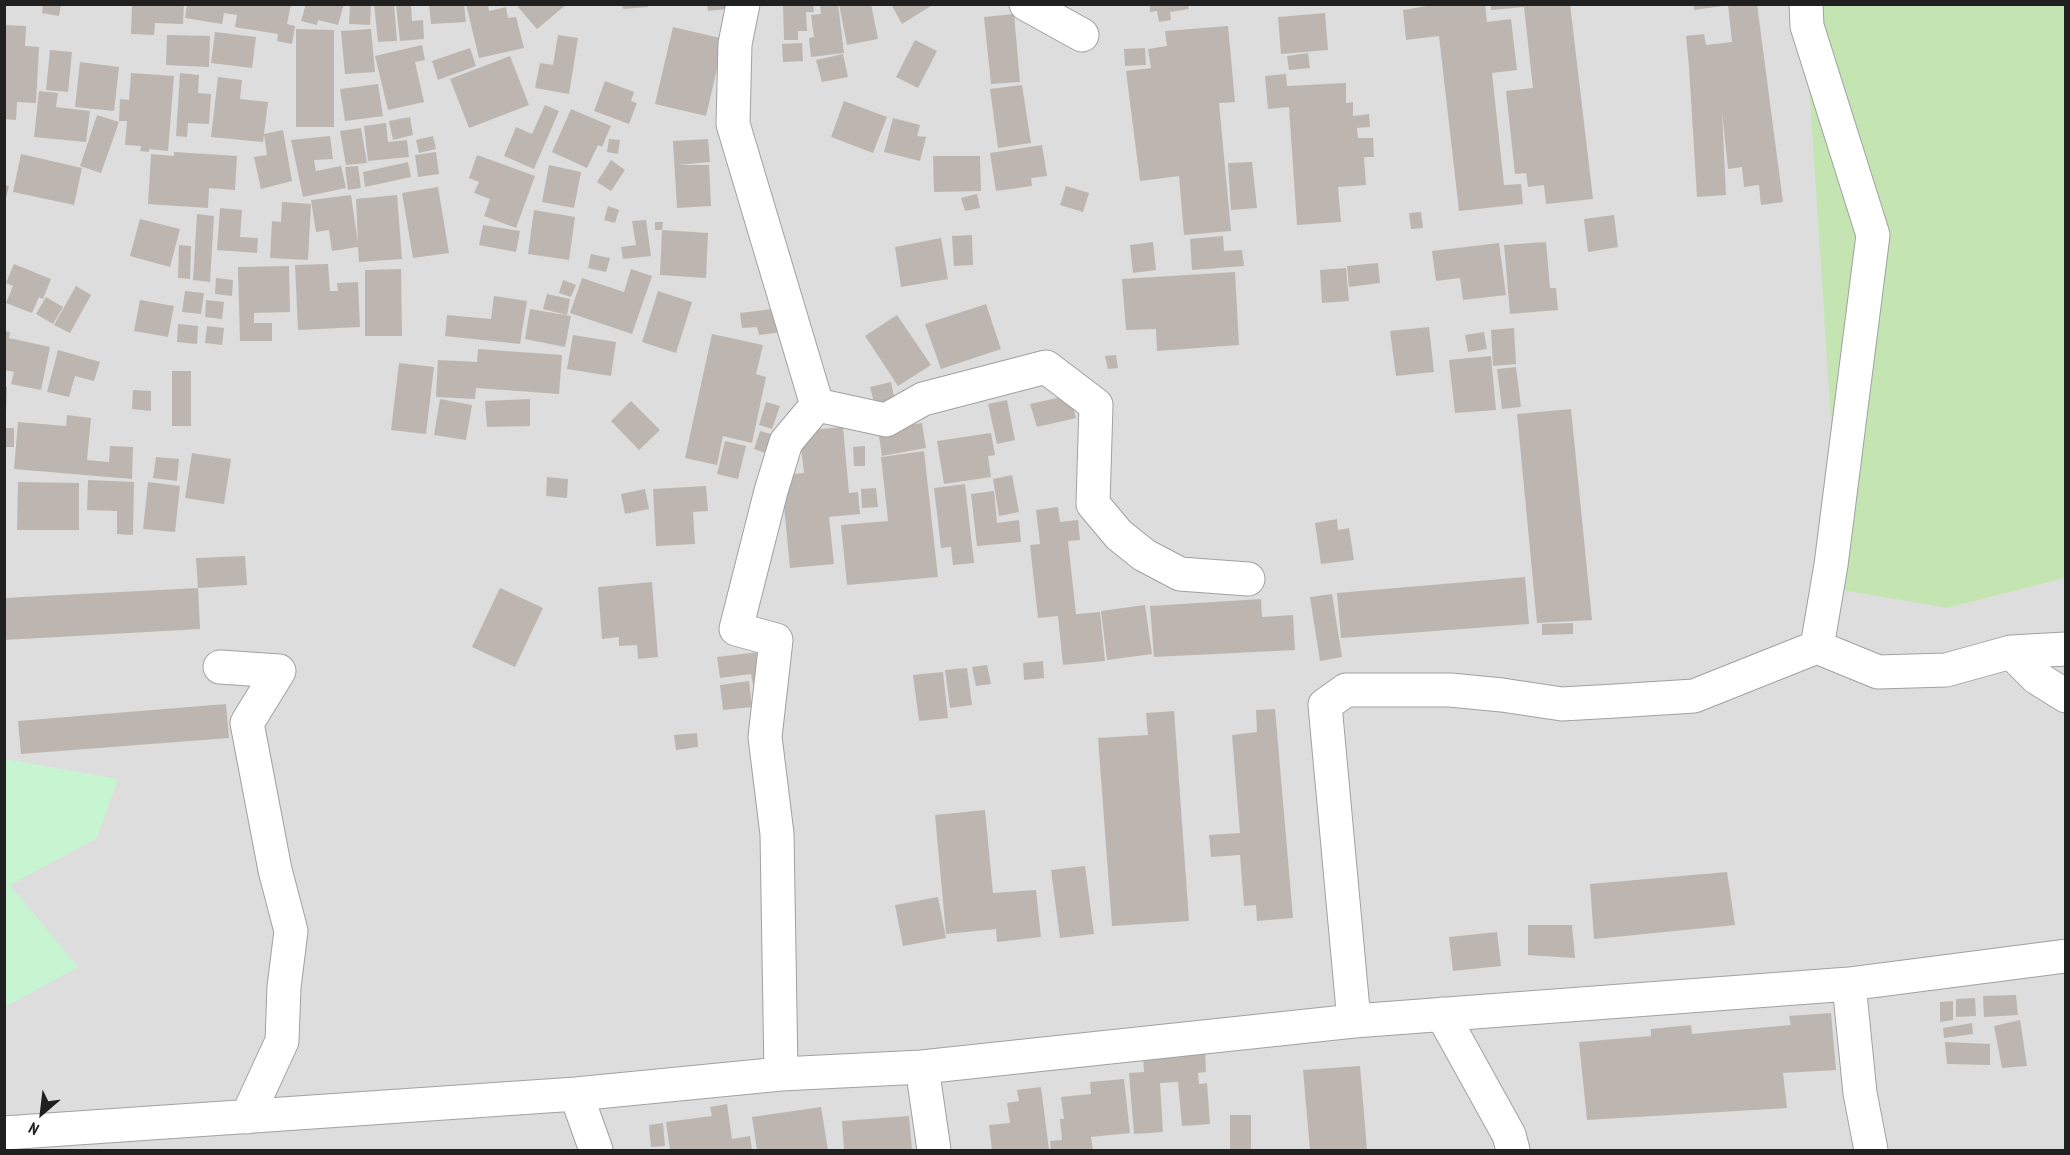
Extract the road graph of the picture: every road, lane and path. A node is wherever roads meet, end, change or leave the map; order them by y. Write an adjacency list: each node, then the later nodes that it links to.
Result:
1 (743, 4): 5 (street)
2 (1026, 4): 4 (street)
3 (1806, 4): 7 (street)
4 (1082, 35)
5 (817, 405): 6 (street); 17 (street)
6 (1248, 579)
7 (1817, 647): 9 (street); 15 (street)
8 (2066, 649): 9 (street)
9 (2011, 652): 11 (street)
10 (220, 667): 19 (street)
11 (2066, 696)
12 (2066, 956): 13 (street)
13 (1849, 984): 14 (street); 24 (street)
14 (1442, 1014): 15 (street); 23 (street)
15 (1354, 1021): 16 (street)
16 (922, 1066): 17 (street); 22 (street)
17 (781, 1074): 18 (street)
18 (576, 1094): 19 (street); 21 (street)
19 (247, 1117): 20 (street)
20 (4, 1132)
21 (596, 1150)
22 (934, 1150)
23 (1513, 1150)
24 (1871, 1150)

